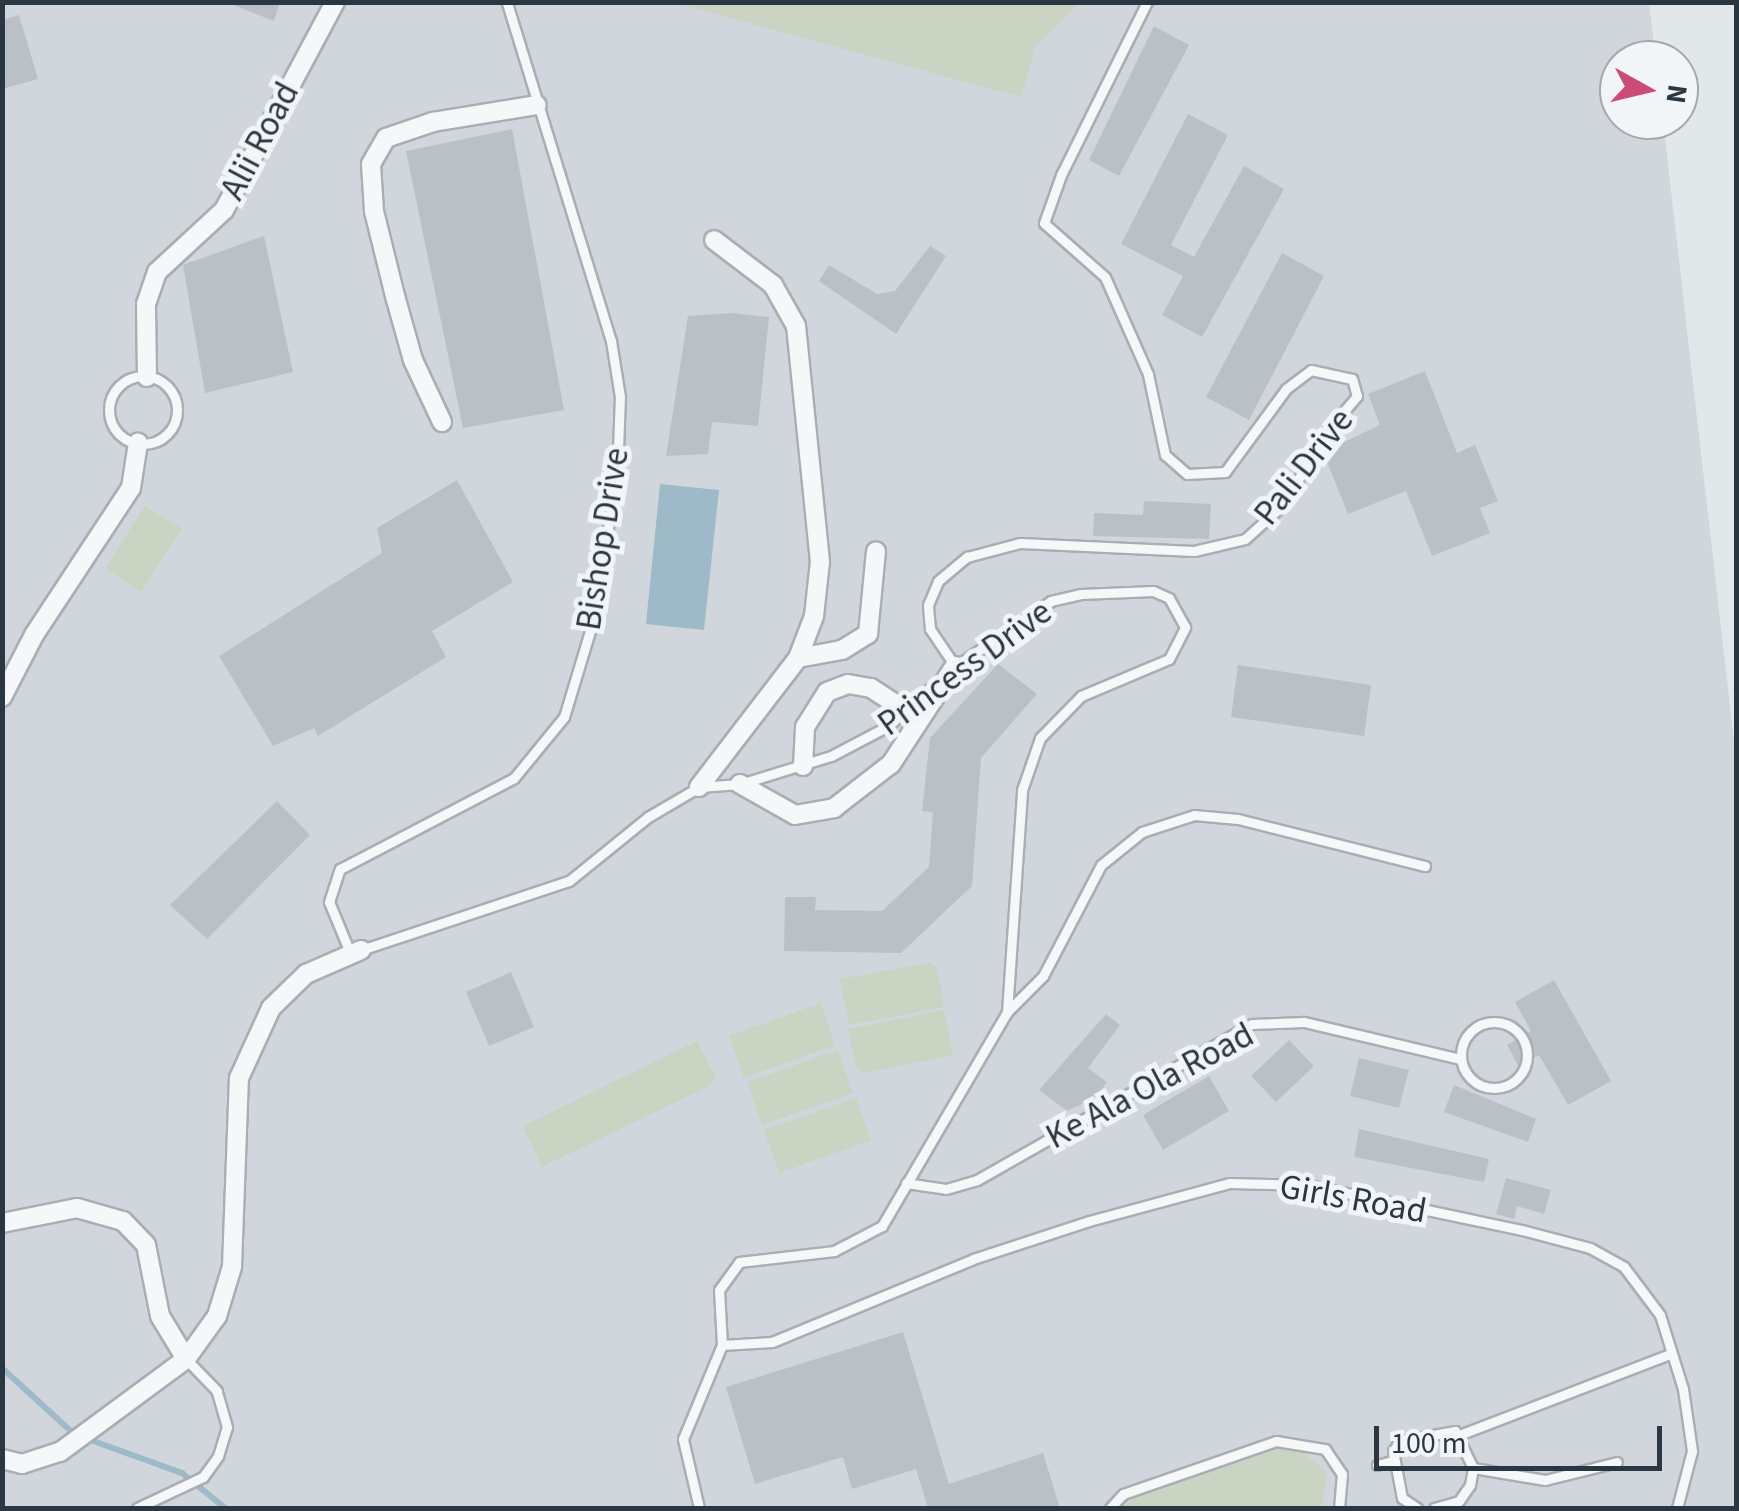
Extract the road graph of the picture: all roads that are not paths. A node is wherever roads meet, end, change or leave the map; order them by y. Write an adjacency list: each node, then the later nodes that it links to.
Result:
1 (335, 2): 6 (street, Alii Road)
2 (507, 2): 4 (lane, Bishop Drive)
3 (1146, 2): 11 (lane, Pali Drive)
4 (537, 105): 7 (street); 18 (lane, Bishop Drive)
5 (714, 240): 10 (street)
6 (147, 376): 8 (lane); 8 (lane)
7 (442, 422)
8 (138, 443): 12 (street)
9 (876, 551): 10 (street)
10 (798, 658): 16 (street)
11 (955, 666): 13 (lane, Princess Drive); 15 (street); 19 (lane, Princess Drive)
12 (2, 697)
13 (906, 710): 14 (lane, Princess Drive); 14 (street)
14 (803, 766): 15 (lane, Princess Drive)
15 (740, 784): 16 (lane, Princess Drive)
16 (699, 787): 18 (lane, Princess Drive)
17 (1424, 866): 19 (lane)
18 (356, 953): 25 (street, Princess Drive)
19 (1007, 1012): 21 (lane, Princess Drive)
20 (1461, 1059): 20 (lane); 21 (lane, Ke Ala Ola Road)
21 (906, 1183): 23 (lane, Princess Drive)
22 (2, 1223): 25 (street)
23 (722, 1345): 24 (lane, Girls Road); 35 (lane)
24 (1670, 1354): 26 (lane); 40 (lane, Girls Road)
25 (186, 1359): 27 (street, Princess Drive); 34 (lane)
26 (1459, 1435): 28 (lane); 31 (lane)
27 (2, 1459)
28 (1392, 1461): 30 (lane); 38 (lane)
29 (1617, 1462): 31 (lane)
30 (1378, 1465)
31 (1473, 1468): 39 (lane)
32 (1355, 1471): 33 (lane)
33 (1342, 1474): 36 (lane); 37 (lane)
34 (137, 1508)
35 (699, 1508)
36 (1110, 1508)
37 (1339, 1508)
38 (1417, 1508)
39 (1434, 1508)
40 (1677, 1508)

